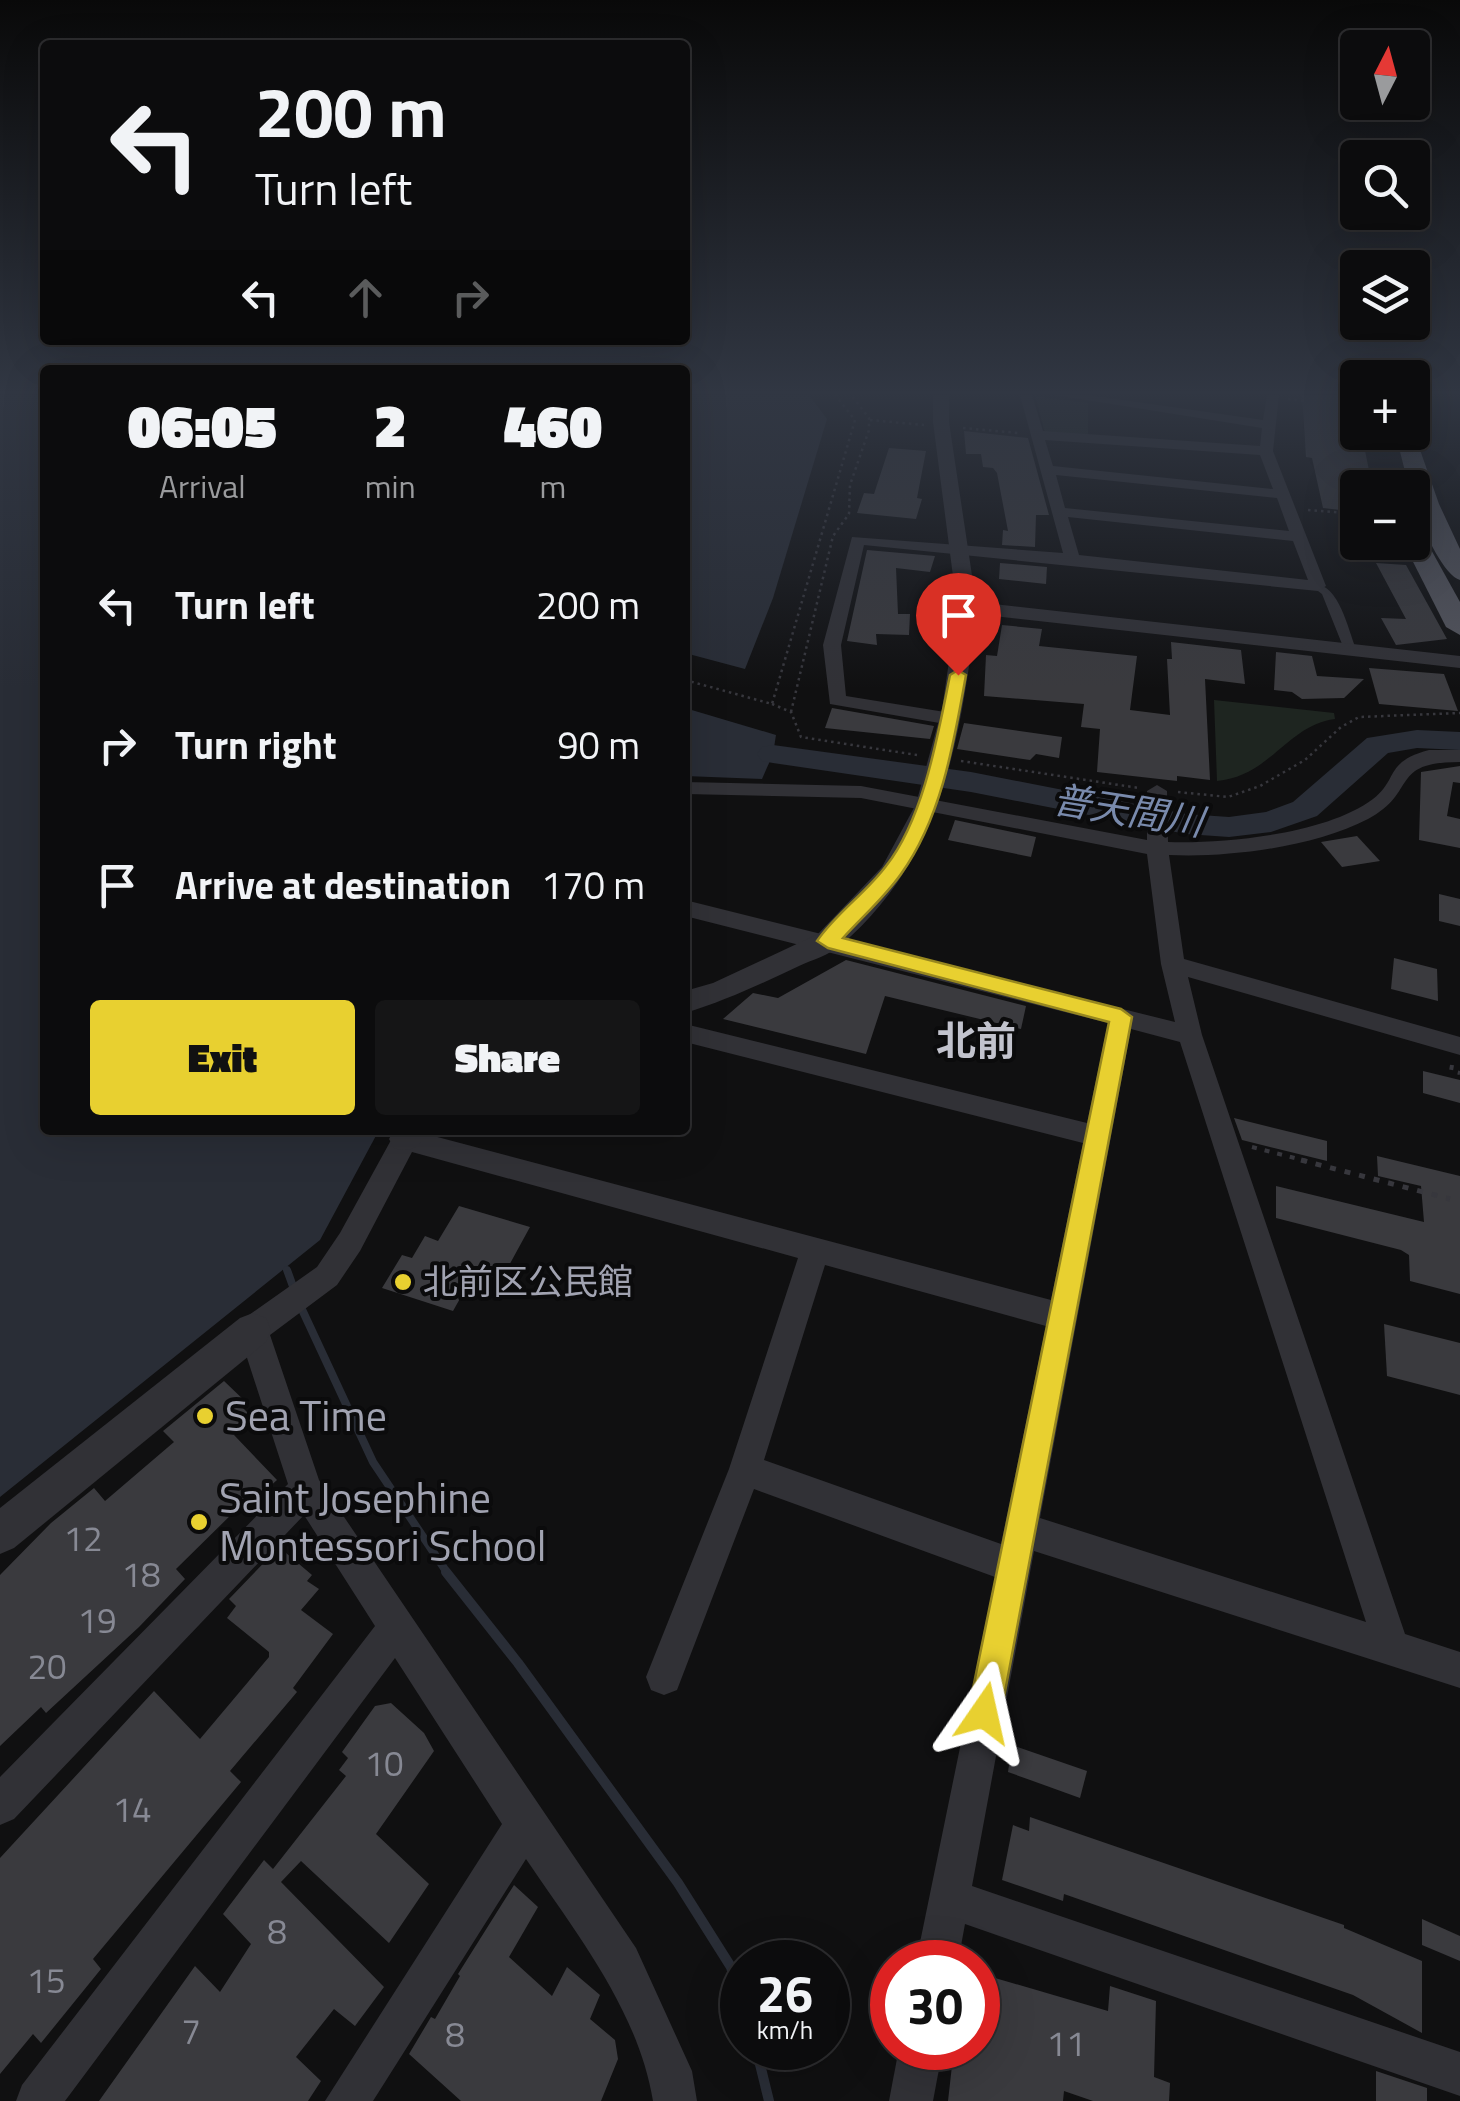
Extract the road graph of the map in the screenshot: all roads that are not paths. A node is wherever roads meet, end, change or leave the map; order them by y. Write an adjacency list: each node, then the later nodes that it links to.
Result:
1 (951, 493): 9 (street)
2 (1054, 493): 7 (street)
3 (1219, 493): 6 (street)
4 (1282, 493): 6 (street)
5 (1421, 493): 12 (highway)
6 (1285, 502): 8 (street)
7 (1059, 512): 8 (street); 10 (street)
8 (1300, 538): 13 (street)
9 (959, 550): 10 (street); 14 (street); 18 (street)
10 (1072, 559): 13 (street)
11 (1424, 560): 15 (highway)
12 (1460, 572)
13 (1318, 586): 16 (street)
14 (967, 607): 16 (street); 18 (street)
15 (1460, 626)
16 (1350, 649): 17 (street)
17 (1460, 662)
18 (950, 719): 22 (street)
19 (1460, 756): 23 (street)
20 (690, 788): 22 (street)
21 (1157, 791): 23 (street)
22 (929, 801): 23 (street); 25 (street)
23 (1154, 843): 26 (street)
24 (690, 909): 25 (street)
25 (828, 941): 27 (street); 28 (street)
26 (1173, 964): 30 (street); 31 (street)
27 (690, 1000)
28 (1121, 1017): 30 (street); 33 (street)
29 (690, 1034): 33 (street)
30 (1190, 1035): 43 (street)
31 (1460, 1046)
32 (409, 1135): 34 (street); 36 (street)
33 (1096, 1136): 35 (street)
34 (815, 1250): 35 (street); 37 (street)
35 (1060, 1316): 39 (street)
36 (262, 1324): 38 (street); 40 (street)
37 (745, 1469): 41 (street); 45 (street)
38 (306, 1489): 42 (street); 46 (street)
39 (1020, 1529): 41 (street); 43 (street)
40 (0, 1534)
41 (1013, 1566): 48 (street)
42 (395, 1628): 47 (street); 53 (street)
43 (1392, 1648): 44 (street)
44 (1460, 1670)
45 (664, 1676)
46 (0, 1805)
47 (524, 1824): 52 (street); 54 (street)
48 (949, 1898): 49 (street); 51 (street)
49 (941, 1940)
50 (917, 2070): 55 (street)
51 (1460, 2074)
52 (667, 2091)
53 (38, 2101)
54 (347, 2101)
55 (911, 2101)

